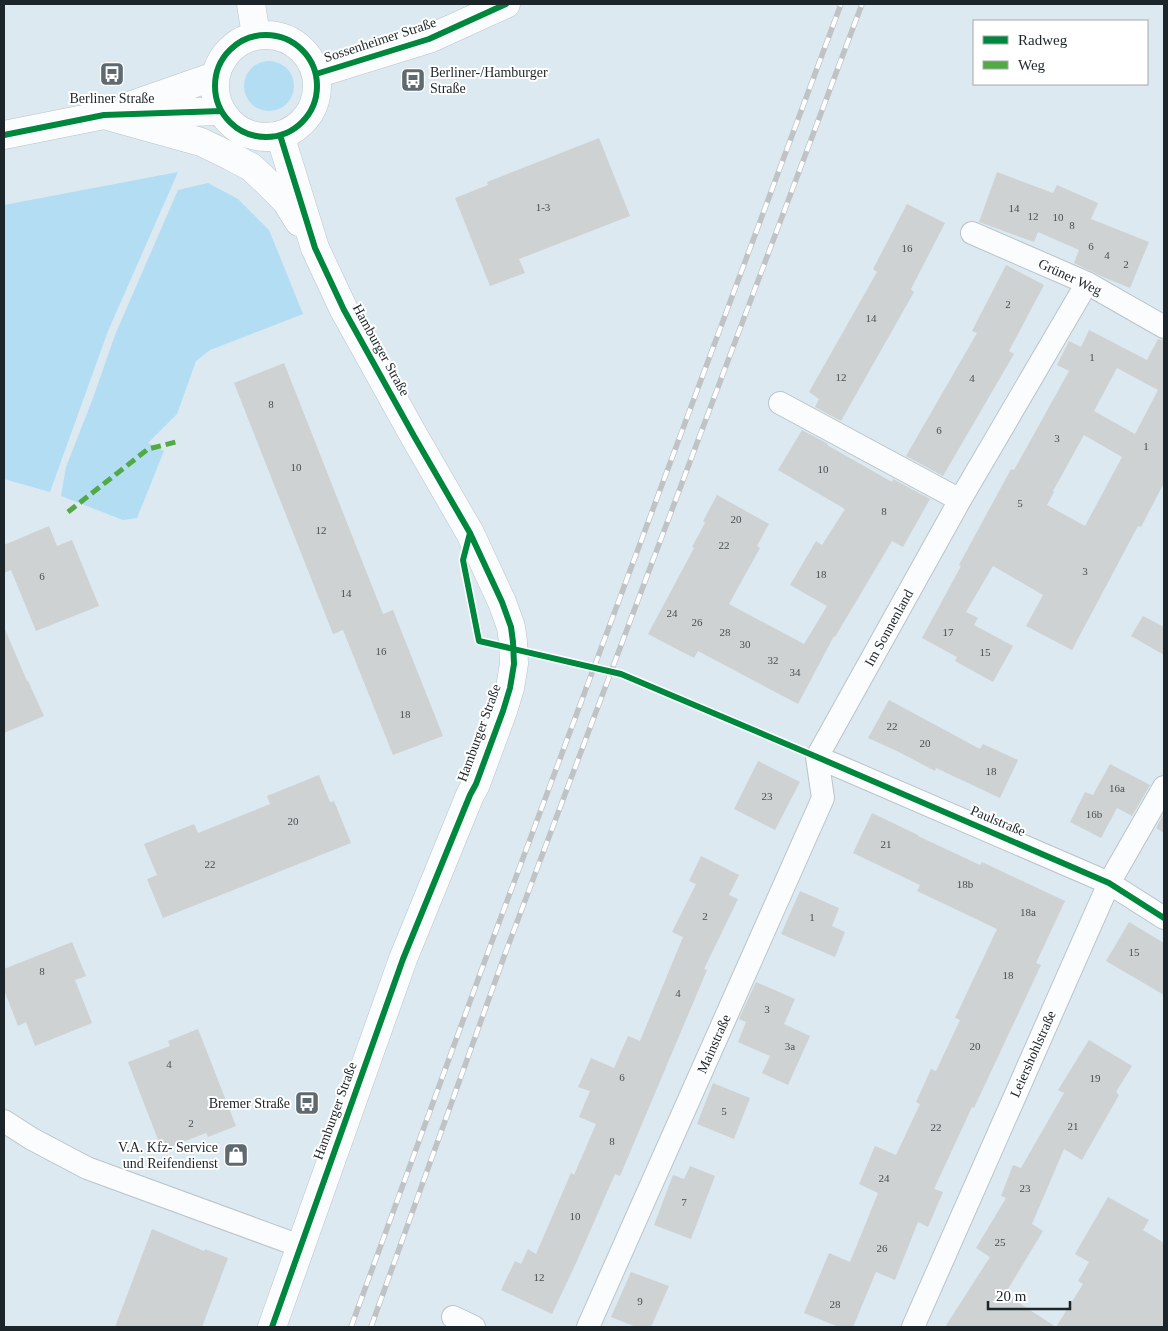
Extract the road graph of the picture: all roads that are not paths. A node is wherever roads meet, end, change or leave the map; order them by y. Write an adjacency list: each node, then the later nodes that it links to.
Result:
1 (251, 4): 3 (street)
2 (506, 4): 4 (street, Sossenheimer Straße)
3 (256, 35): 4 (street, Sossenheimer Straße); 5 (street, Sossenheimer Straße)
4 (316, 74): 9 (street, Sossenheimer Straße)
5 (215, 76): 6 (street); 7 (street)
6 (221, 111): 7 (street); 9 (street, Sossenheimer Straße)
7 (104, 115): 8 (street); 11 (street)
8 (4, 135)
9 (280, 135): 11 (street, Hamburger Straße)
10 (972, 233): 12 (street, Grüner Weg)
11 (315, 248): 21 (street, Hamburger Straße)
12 (1087, 283): 13 (street, Grüner Weg); 15 (street, Im Sonnenland)
13 (1164, 327)
14 (780, 402): 15 (street)
15 (960, 500): 16 (street, Im Sonnenland)
16 (817, 757): 18 (street, Paulstraße); 25 (street, Mainstraße)
17 (1164, 787): 18 (street, Leiershohlstraße)
18 (1109, 883): 19 (street, Paulstraße); 26 (street, Leiershohlstraße)
19 (1164, 918)
20 (4, 1121): 21 (street)
21 (300, 1246): 23 (street, Hamburger Straße)
22 (453, 1317): 24 (street)
23 (272, 1327)
24 (474, 1327)
25 (588, 1327)
26 (913, 1327)

